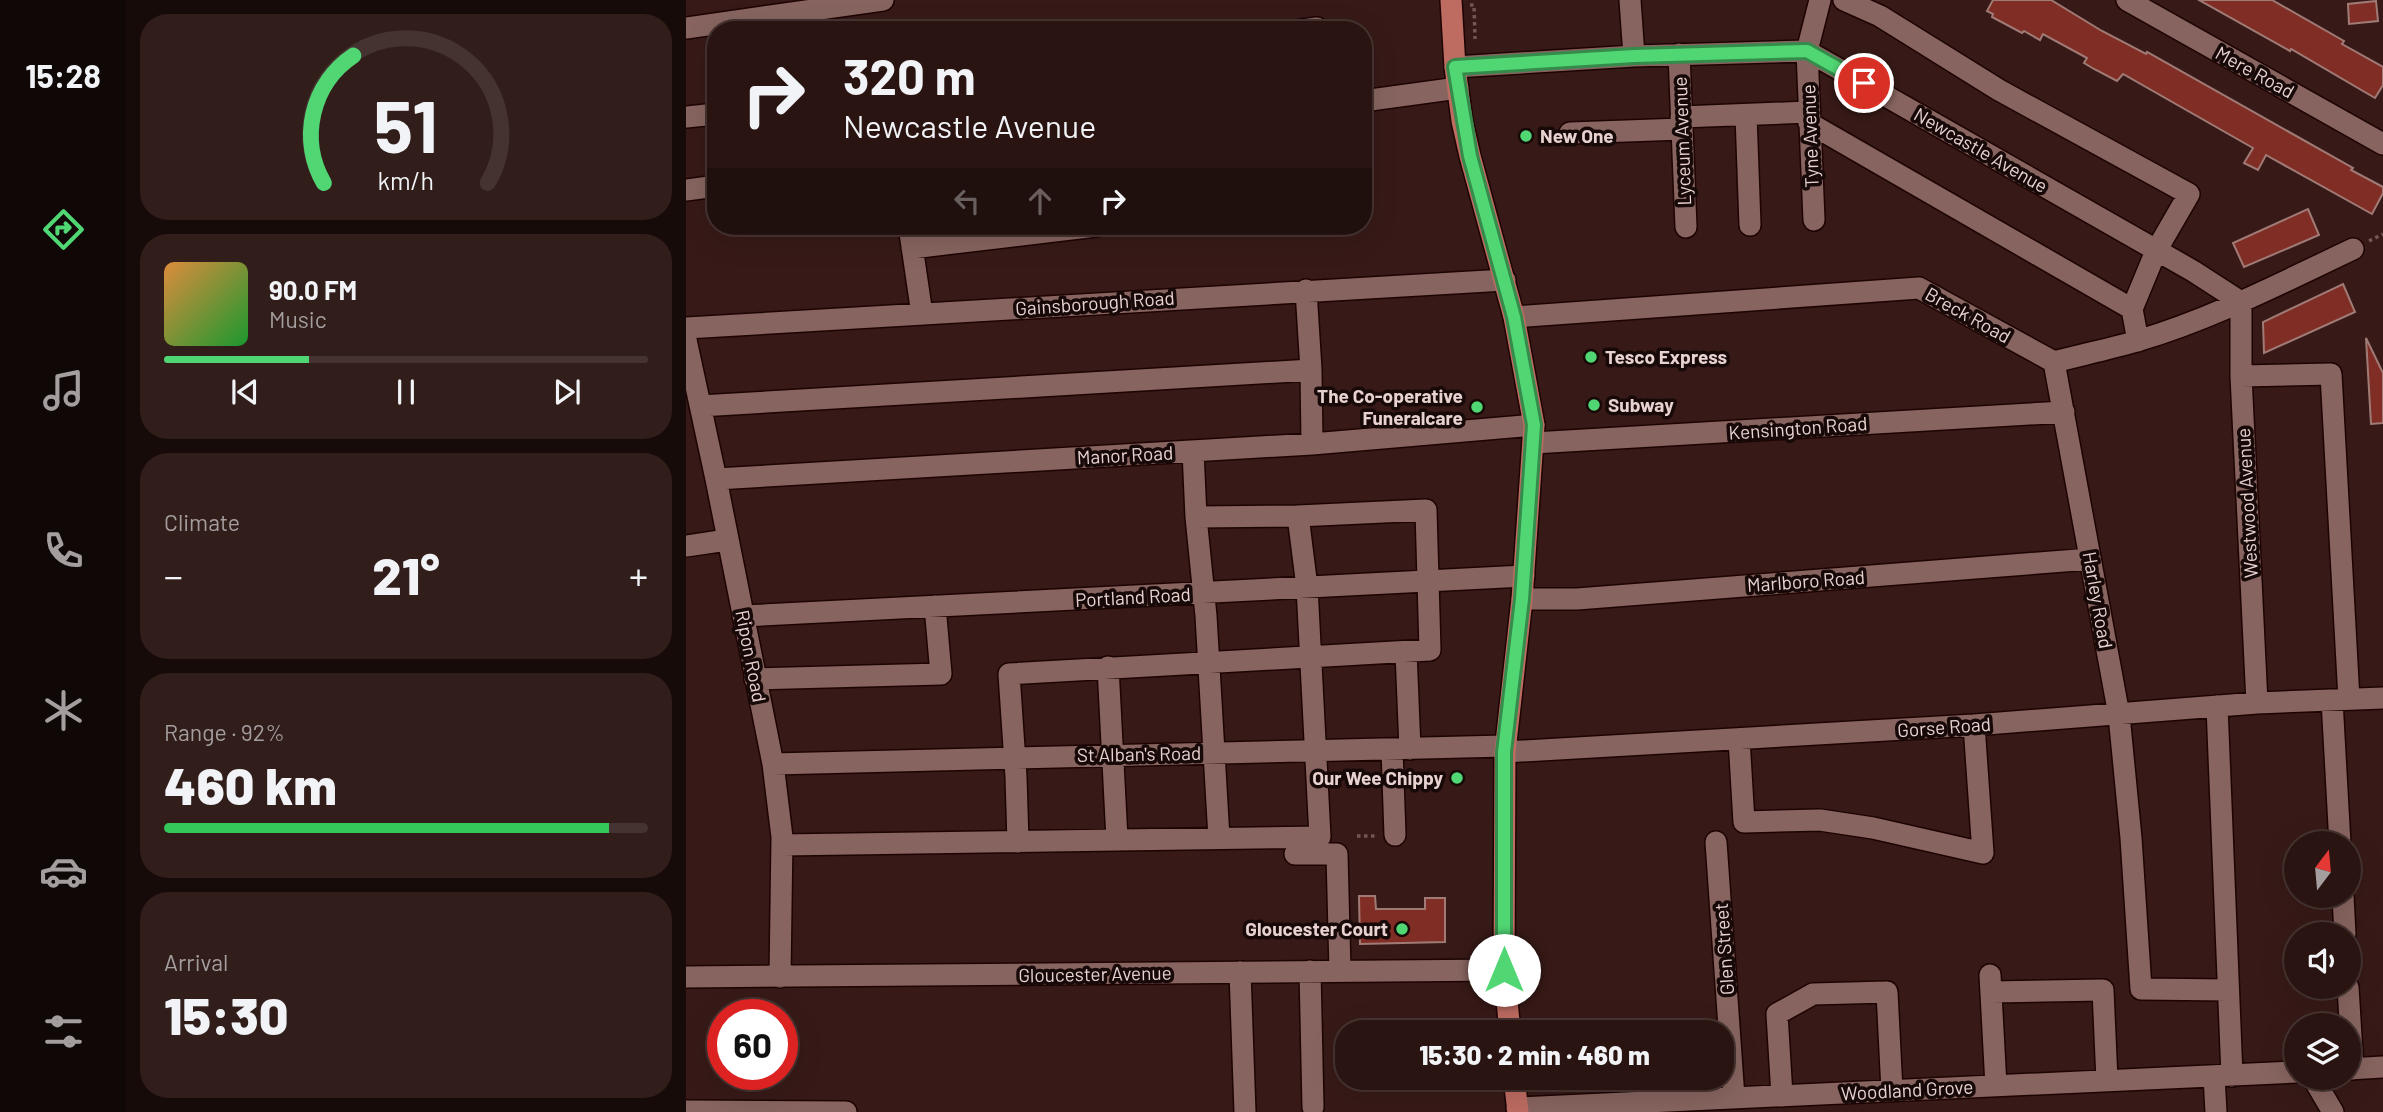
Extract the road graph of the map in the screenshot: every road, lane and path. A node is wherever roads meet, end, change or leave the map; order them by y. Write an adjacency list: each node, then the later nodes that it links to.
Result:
1 (883, 0): 7 (street)
2 (1451, 0): 13 (main road)
3 (1630, 0): 12 (street)
4 (1820, 0): 10 (street, Tyne Avenue)
5 (1844, 0): 32 (street)
6 (2127, 0): 22 (street, Mere Road)
7 (735, 21)
8 (707, 25): 9 (street)
9 (686, 28)
10 (1807, 51): 11 (street); 19 (street, Tyne Avenue); 32 (street, Newcastle Avenue)
11 (1679, 54): 12 (street); 20 (street, Lyceum Avenue)
12 (1634, 56): 13 (street)
13 (1455, 67): 14 (main road)
14 (1458, 88): 15 (street); 33 (main road)
15 (1372, 100)
16 (707, 115): 18 (street)
17 (1746, 115): 19 (street); 20 (street); 26 (street)
18 (686, 117)
19 (1809, 117): 25 (street, Tyne Avenue); 36 (street)
20 (1682, 123): 21 (street); 27 (street, Lyceum Avenue)
21 (1570, 133)
22 (2383, 144)
23 (707, 187): 24 (street)
24 (686, 190)
25 (1814, 220)
26 (1750, 225)
27 (1686, 227)
28 (910, 235): 30 (street)
29 (1021, 235): 30 (street)
30 (912, 248): 37 (street)
31 (2353, 249): 35 (street)
32 (2157, 251): 35 (street, Newcastle Avenue); 36 (street)
33 (1505, 279): 34 (street, Gainsborough Road); 38 (main road)
34 (1306, 290): 37 (street, Gainsborough Road); 43 (street)
35 (2241, 302): 41 (street); 44 (street, Westwood Avenue)
36 (2132, 309): 41 (street)
37 (922, 314): 39 (street, Gainsborough Road)
38 (1514, 317): 42 (street, Breck Road); 47 (main road)
39 (686, 328)
40 (686, 340): 45 (street, Ripon Road)
41 (2138, 341): 42 (street)
42 (2054, 362): 46 (street, Harley Road)
43 (1311, 370): 45 (street); 48 (street)
44 (2241, 376): 69 (street); 70 (street, Westwood Avenue)
45 (701, 406): 50 (street, Ripon Road)
46 (2064, 412): 47 (street, Kensington Road); 55 (street, Harley Road)
47 (1533, 434): 48 (street, Manor Road); 56 (main road)
48 (1312, 444): 49 (street, Manor Road)
49 (1193, 451): 50 (street, Manor Road); 52 (street)
50 (716, 479): 53 (street, Ripon Road)
51 (1298, 516): 52 (street); 57 (street); 58 (street)
52 (1196, 517): 59 (street)
53 (727, 540): 54 (street); 62 (street, Ripon Road)
54 (686, 546)
55 (2090, 559): 60 (street, Marlboro Road); 72 (street, Harley Road)
56 (1524, 576): 57 (street, Portland Road); 60 (main road)
57 (1427, 581): 58 (street, Portland Road); 63 (street)
58 (1307, 587): 59 (street, Portland Road); 64 (street)
59 (1204, 594): 61 (street, Portland Road); 65 (street)
60 (1522, 599): 76 (main road)
61 (935, 606): 62 (street, Portland Road); 67 (street)
62 (743, 617): 67 (street, Ripon Road)
63 (1406, 652): 64 (street); 75 (street)
64 (1311, 658): 65 (street); 77 (street)
65 (1209, 661): 66 (street); 78 (street)
66 (1108, 667): 79 (street); 80 (street)
67 (755, 678): 81 (street, Ripon Road)
68 (2383, 698): 69 (street, Gorse Road)
69 (2341, 699): 70 (street, Gorse Road); 82 (street)
70 (2257, 703): 71 (street, Gorse Road)
71 (2217, 706): 72 (street, Gorse Road); 96 (street)
72 (2119, 715): 73 (street, Gorse Road); 96 (street, Harley Road)
73 (1974, 725): 74 (street, Gorse Road); 74 (street)
74 (1739, 739): 76 (street, Gorse Road)
75 (1401, 749): 76 (street, St Alban's Road); 77 (street, St Alban's Road); 83 (street)
76 (1505, 749): 90 (main road)
77 (1316, 750): 78 (street, St Alban's Road); 84 (street)
78 (1215, 752): 79 (street, St Alban's Road); 84 (street)
79 (1114, 754): 80 (street, St Alban's Road); 85 (street)
80 (1015, 757): 81 (street, St Alban's Road); 86 (street)
81 (773, 764): 88 (street, Ripon Road)
82 (2340, 831)
83 (1395, 835)
84 (1219, 838): 85 (street)
85 (1117, 839): 86 (street)
86 (1018, 842): 88 (street)
87 (1716, 842): 108 (street, Glen Street)
88 (782, 845): 95 (street, Ripon Road)
89 (1296, 854): 92 (street)
90 (1504, 970): 92 (street, Gloucester Avenue); 97 (main road)
91 (1310, 971): 92 (street, Gloucester Avenue); 93 (street, Gloucester Avenue); 109 (street)
92 (1340, 971)
93 (1240, 972): 95 (street, Gloucester Avenue); 113 (street)
94 (686, 977): 95 (street, Gloucester Avenue)
95 (780, 977)
96 (2228, 990): 101 (street)
97 (1509, 1020)
98 (2383, 1067): 99 (street)
99 (2361, 1068)
100 (2284, 1073): 101 (street, Woodland Grove)
101 (2223, 1076): 102 (street, Woodland Grove); 114 (street)
102 (2107, 1081): 103 (street, Woodland Grove); 103 (street)
103 (1996, 1086): 106 (street, Woodland Grove)
104 (1515, 1090): 110 (main road)
105 (2320, 1090): 115 (street)
106 (1892, 1091): 107 (street, Woodland Grove); 107 (street)
107 (1782, 1096): 108 (street, Woodland Grove)
108 (1734, 1098): 110 (street, Woodland Grove)
109 (1313, 1107)
110 (1517, 1110)
111 (686, 1111): 112 (street)
112 (846, 1112)
113 (1245, 1112)
114 (2216, 1112)
115 (2333, 1112)

